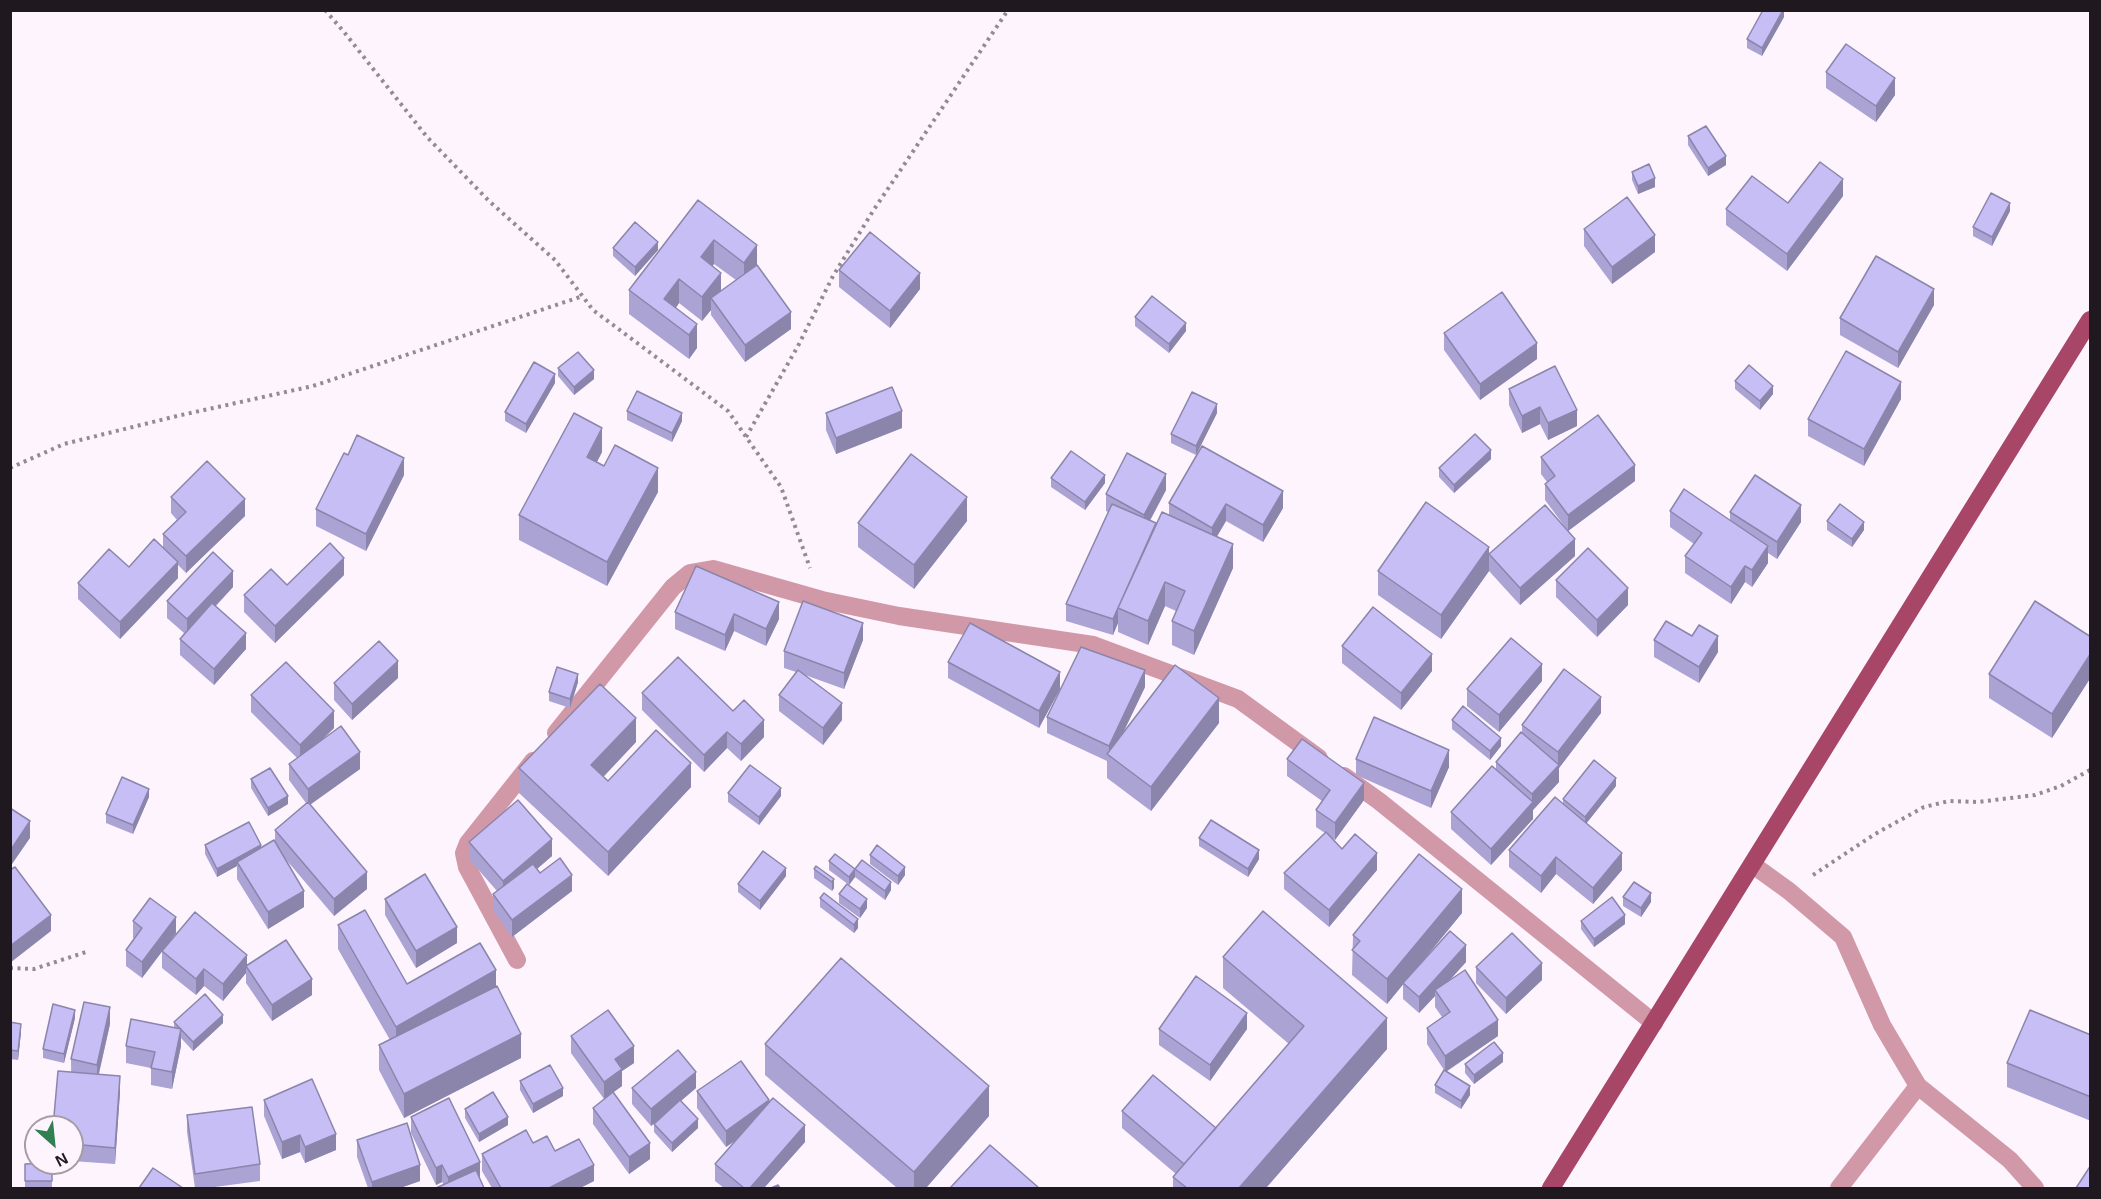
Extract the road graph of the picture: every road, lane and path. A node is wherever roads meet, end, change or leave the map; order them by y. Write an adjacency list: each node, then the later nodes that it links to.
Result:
1 (325, 10): 3 (path)
2 (1008, 10): 5 (path)
3 (583, 296): 5 (path); 6 (path)
4 (2091, 320): 9 (main road)
5 (746, 437): 7 (path)
6 (10, 468)
7 (822, 600): 12 (street); 14 (street)
8 (2091, 770): 10 (path)
9 (1753, 865): 10 (street); 14 (main road)
10 (1790, 891): 15 (street)
11 (86, 952): 13 (path)
12 (517, 960)
13 (10, 968)
14 (1654, 1023): 16 (main road)
15 (1918, 1086): 17 (street); 18 (street)
16 (1551, 1188)
17 (1839, 1188)
18 (2035, 1188)

